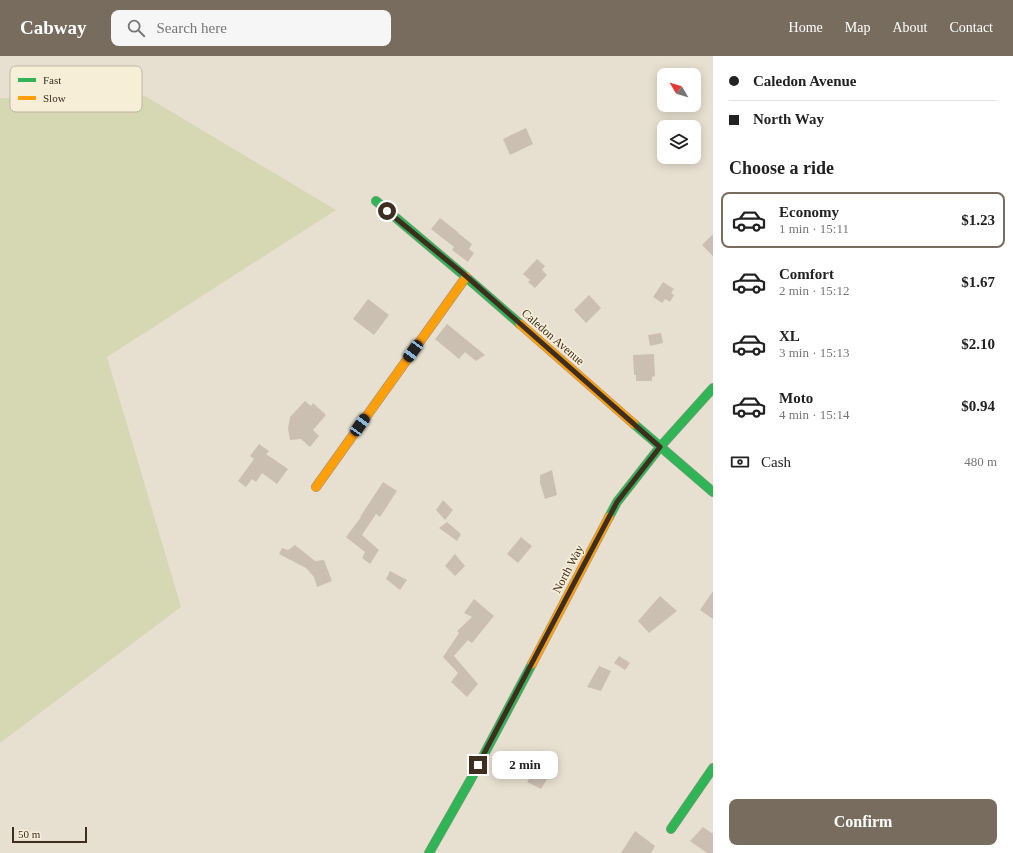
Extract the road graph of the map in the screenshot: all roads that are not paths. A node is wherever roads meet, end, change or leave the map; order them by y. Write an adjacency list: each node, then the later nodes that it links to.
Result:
1 (376, 202): 2 (street, Caledon Avenue)
2 (466, 276): 4 (street, Caledon Avenue); 5 (street)
3 (713, 388): 4 (street, North Way)
4 (660, 447): 6 (street, Caledon Avenue); 9 (street, North Way)
5 (316, 487)
6 (713, 492)
7 (713, 768): 8 (street)
8 (671, 829)
9 (429, 853)

